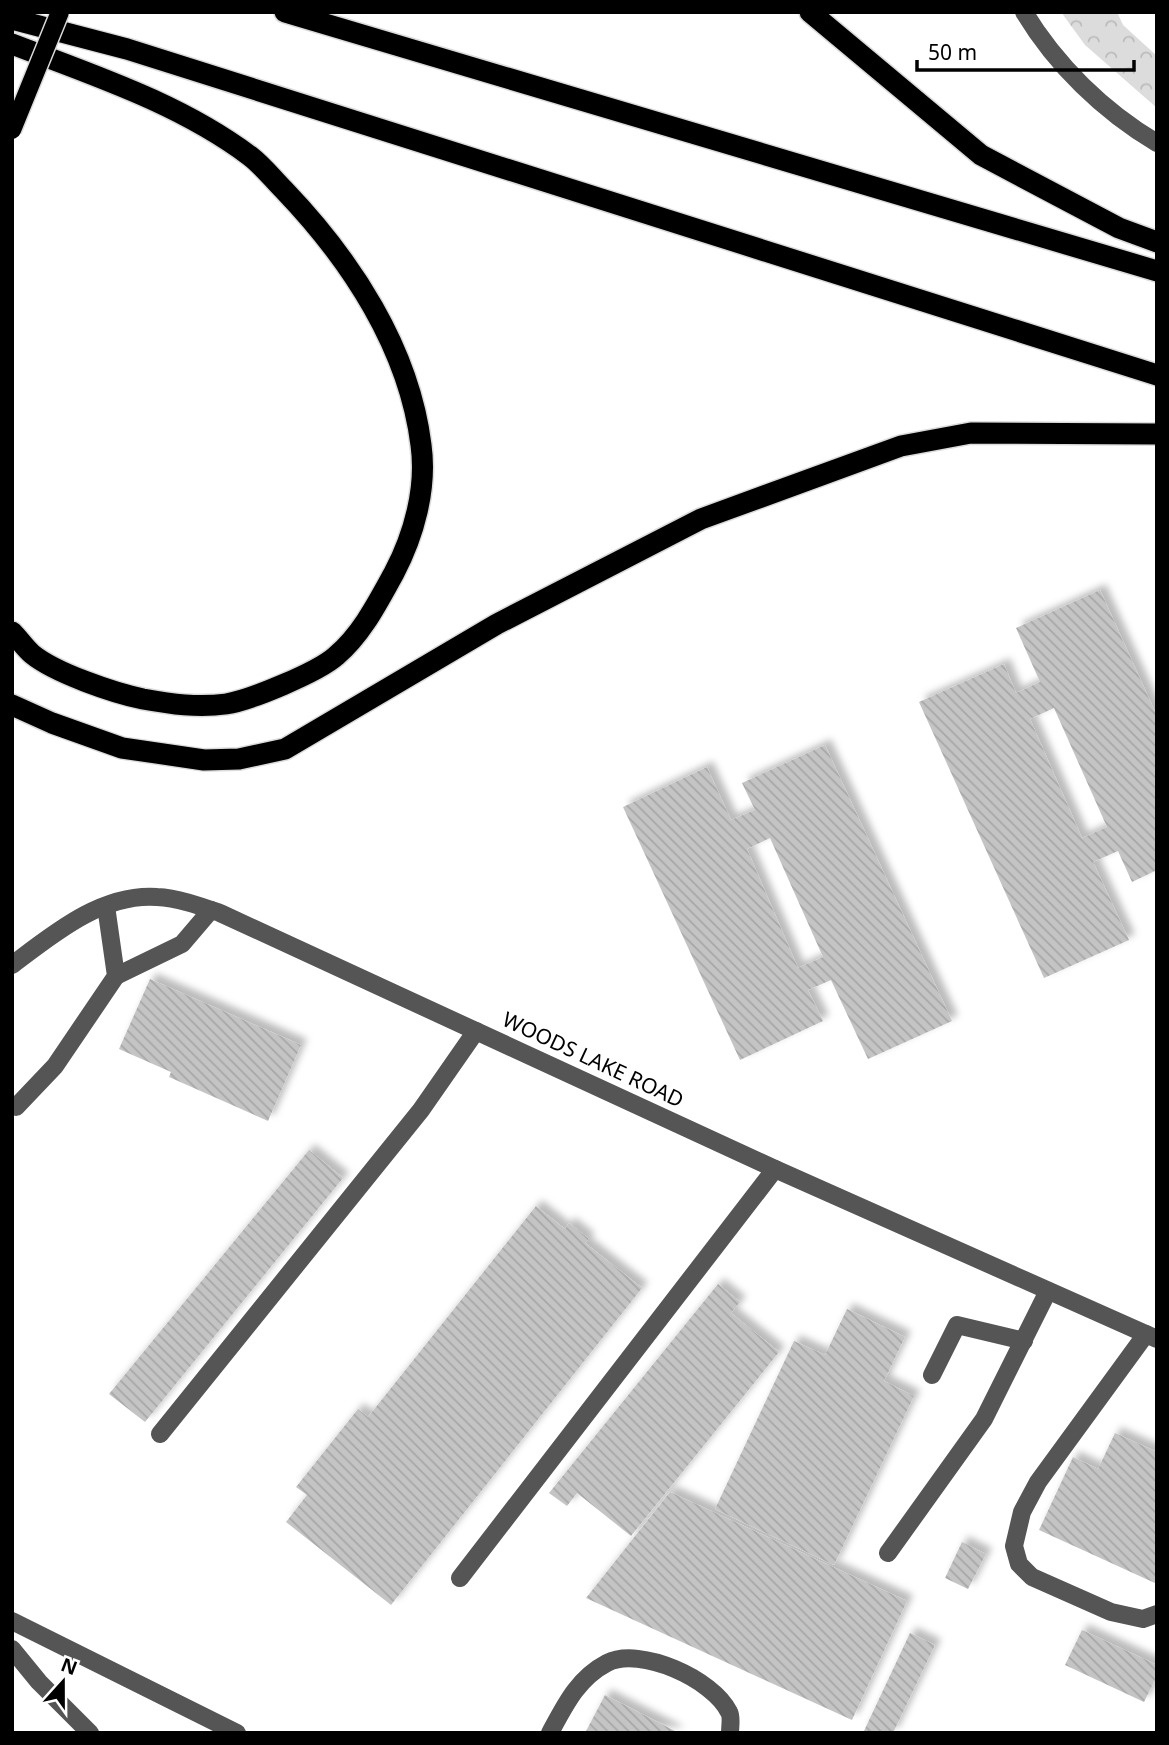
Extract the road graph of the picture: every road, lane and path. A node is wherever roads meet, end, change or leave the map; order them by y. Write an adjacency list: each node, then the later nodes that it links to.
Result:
1 (60, 12): 7 (main road, bridge)
2 (285, 12): 10 (highway)
3 (810, 12): 9 (highway)
4 (1024, 12): 8 (street)
5 (12, 19): 11 (highway)
6 (12, 44): 13 (highway)
7 (12, 130)
8 (1157, 143)
9 (1157, 242)
10 (1157, 271)
11 (1157, 375)
12 (1157, 434): 14 (highway)
13 (12, 632)
14 (12, 705)
15 (106, 906): 16 (street, WOODS LAKE ROAD); 17 (street, WOODS LAKE ROAD); 18 (street)
16 (211, 910): 18 (street); 19 (street, WOODS LAKE ROAD)
17 (12, 965)
18 (116, 976): 20 (street)
19 (476, 1031): 21 (street, WOODS LAKE ROAD); 26 (street)
20 (16, 1107)
21 (775, 1169): 22 (street, WOODS LAKE ROAD); 28 (street)
22 (1048, 1292): 23 (street, WOODS LAKE ROAD); 24 (street)
23 (1151, 1337): 29 (street)
24 (1024, 1341): 25 (street); 27 (street)
25 (932, 1375)
26 (160, 1434)
27 (888, 1553)
28 (460, 1578)
29 (1157, 1614)
30 (12, 1621): 33 (street)
31 (12, 1649): 32 (street)
32 (90, 1733)
33 (237, 1733)
34 (550, 1733): 35 (street)
35 (730, 1733)

